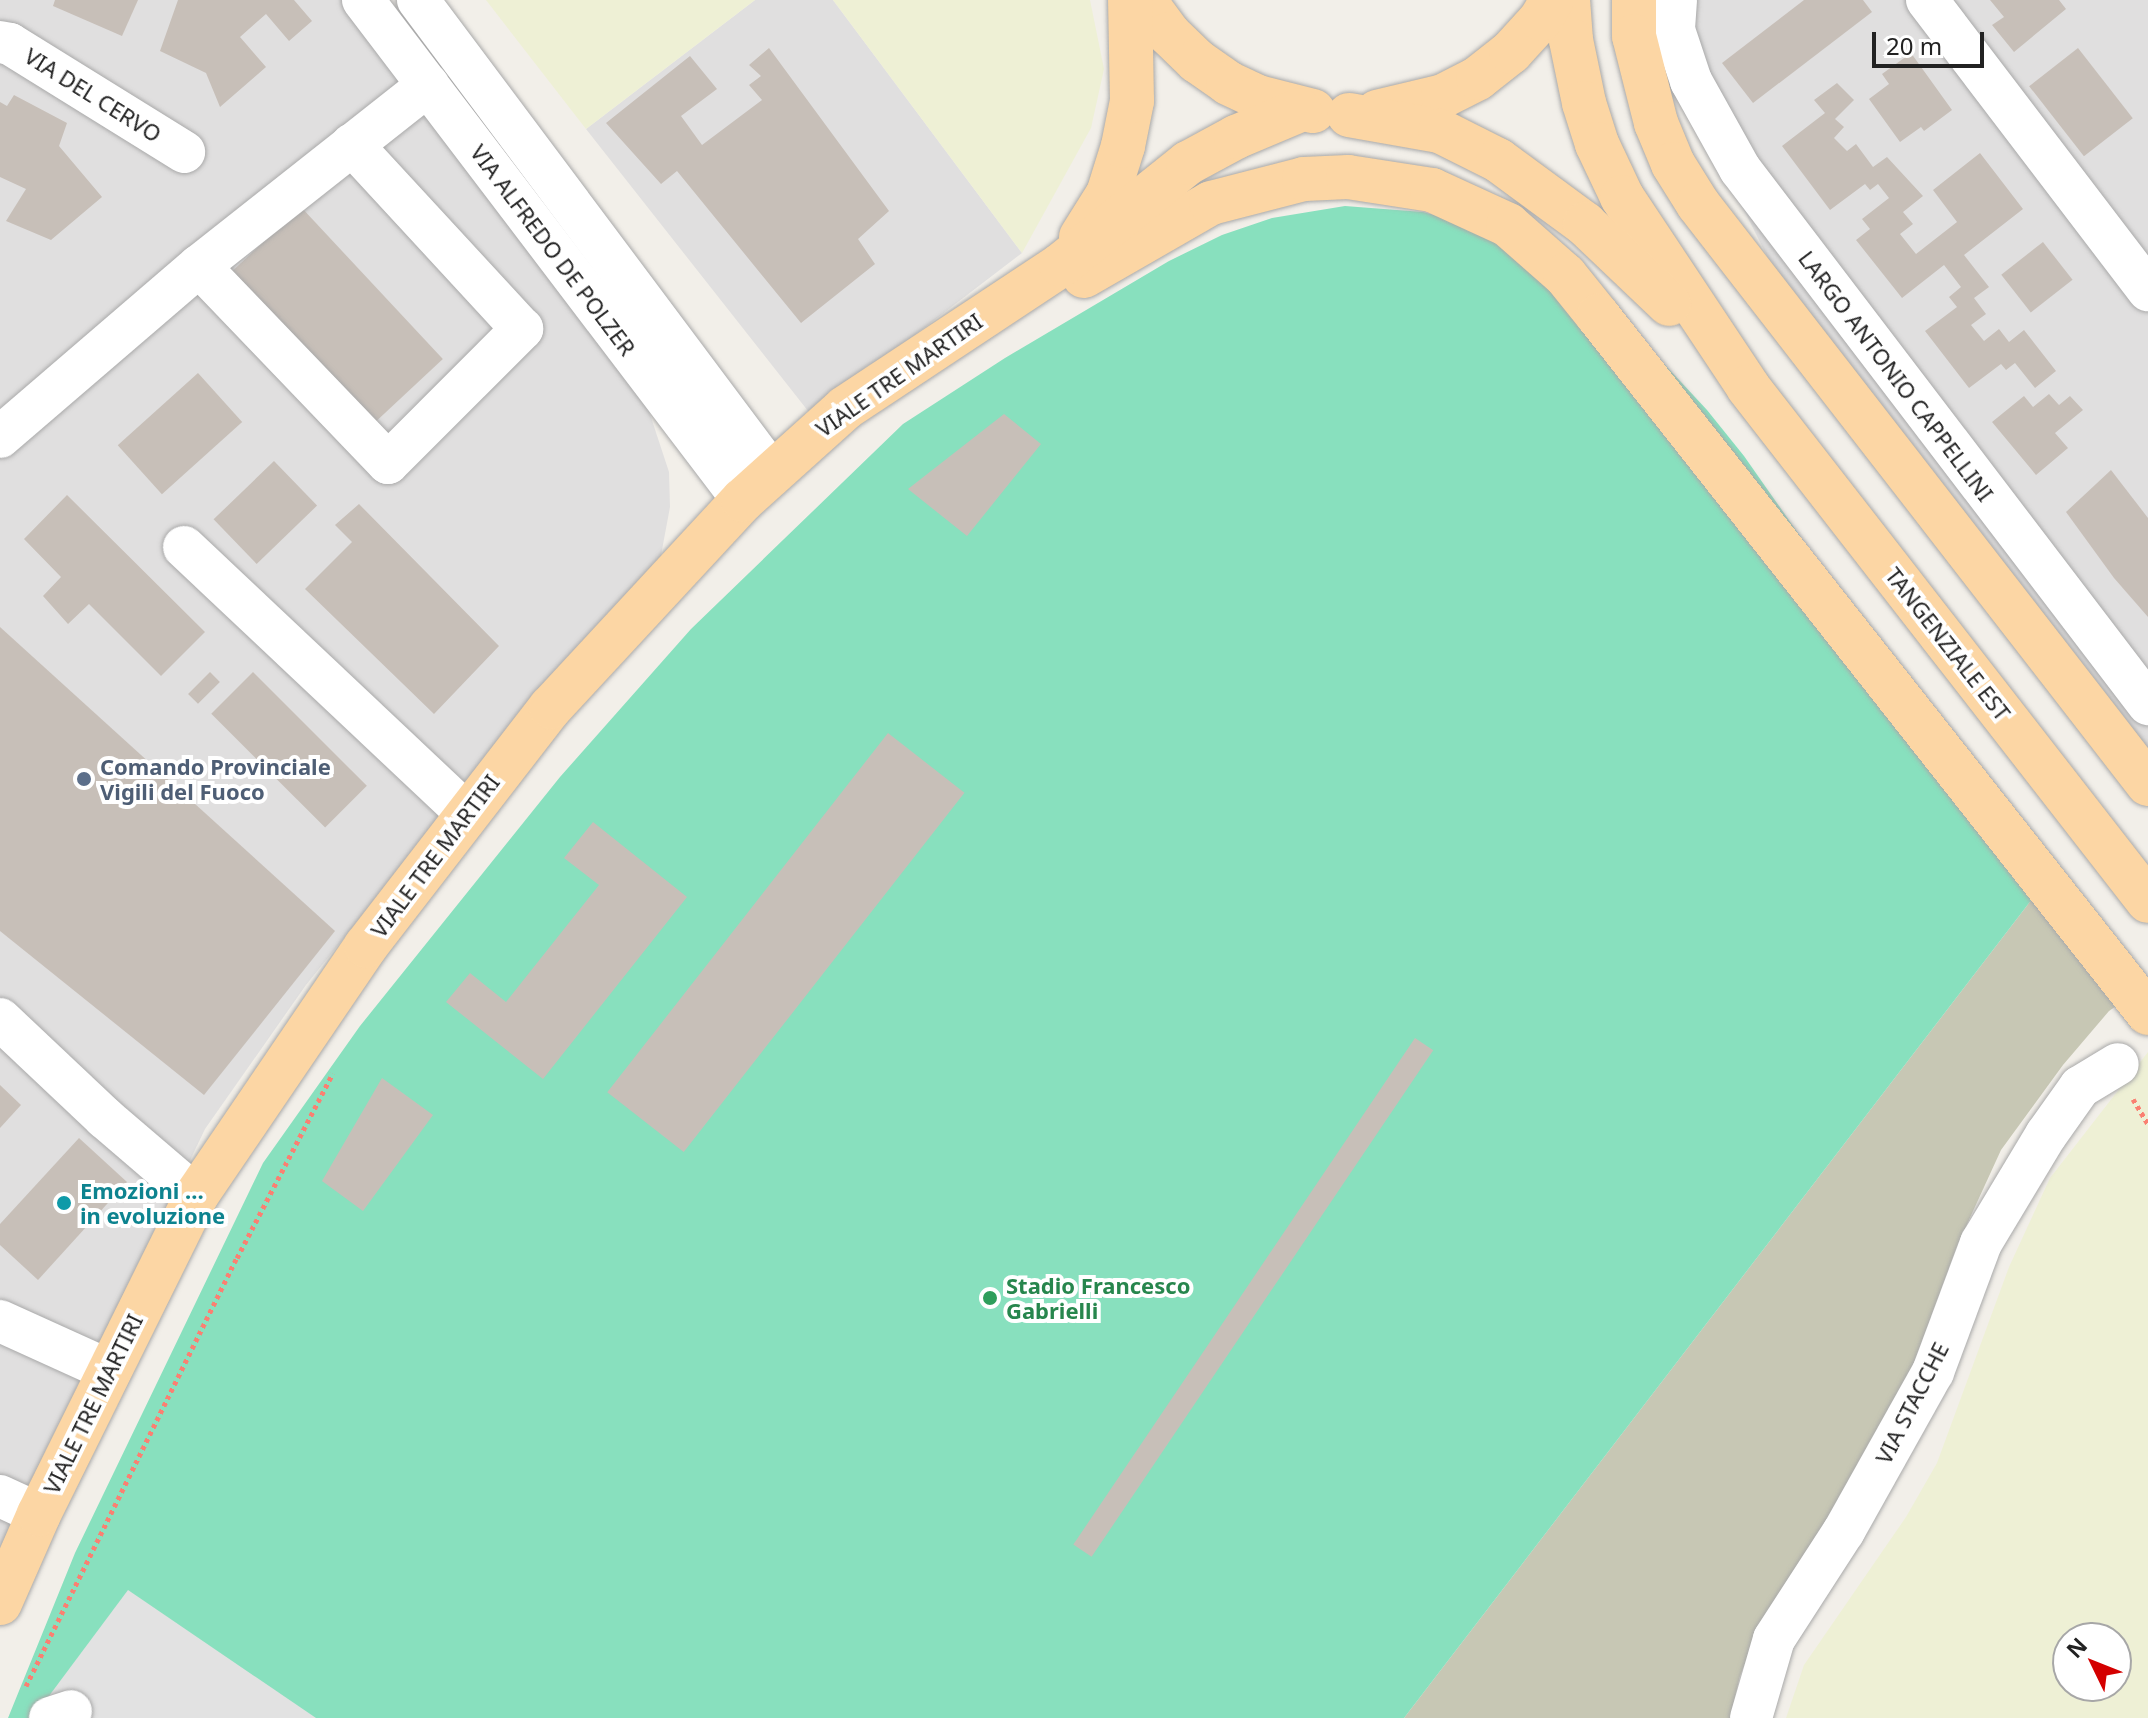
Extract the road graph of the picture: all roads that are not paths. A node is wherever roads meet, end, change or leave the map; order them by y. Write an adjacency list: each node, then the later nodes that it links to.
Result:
1 (363, 0): 11 (street, VIA ALFREDO DE POLZER)
2 (418, 0): 22 (street, VIA ALFREDO DE POLZER)
3 (1130, 0): 16 (main road, VIALE TRE MARTIRI)
4 (1144, 0): 12 (main road)
5 (1552, 0): 13 (main road)
6 (1568, 0): 20 (main road, TANGENZIALE EST)
7 (1634, 0): 25 (main road)
8 (1927, 0): 18 (street)
9 (1675, 15): 24 (street, LARGO ANTONIO CAPPELLINI)
10 (0, 42): 15 (street, VIA DEL CERVO)
11 (428, 85): 14 (street); 22 (street, VIA ALFREDO DE POLZER)
12 (1300, 110): 13 (main road); 16 (main road, VIALE TRE MARTIRI)
13 (1349, 115): 20 (main road, TANGENZIALE EST)
14 (352, 145): 17 (street); 17 (street)
15 (184, 152)
16 (1061, 265): 19 (main road, VIALE TRE MARTIRI)
17 (199, 266): 21 (street)
18 (2148, 290)
19 (978, 319): 22 (main road, VIALE TRE MARTIRI); 28 (main road)
20 (1748, 387): 27 (main road, TANGENZIALE EST)
21 (0, 437)
22 (757, 486): 26 (main road, VIALE TRE MARTIRI)
23 (184, 547): 26 (street)
24 (2148, 704)
25 (2148, 784)
26 (466, 813): 31 (main road, VIALE TRE MARTIRI)
27 (2148, 901)
28 (2148, 1013)
29 (0, 1019): 31 (street)
30 (2118, 1064): 37 (street, VIA STACCHE)
31 (196, 1196): 33 (main road, VIALE TRE MARTIRI)
32 (0, 1321): 33 (street)
33 (110, 1371): 35 (main road, VIALE TRE MARTIRI)
34 (0, 1496): 35 (street)
35 (39, 1514): 36 (main road, VIALE TRE MARTIRI)
36 (0, 1603)
37 (1751, 1718)

